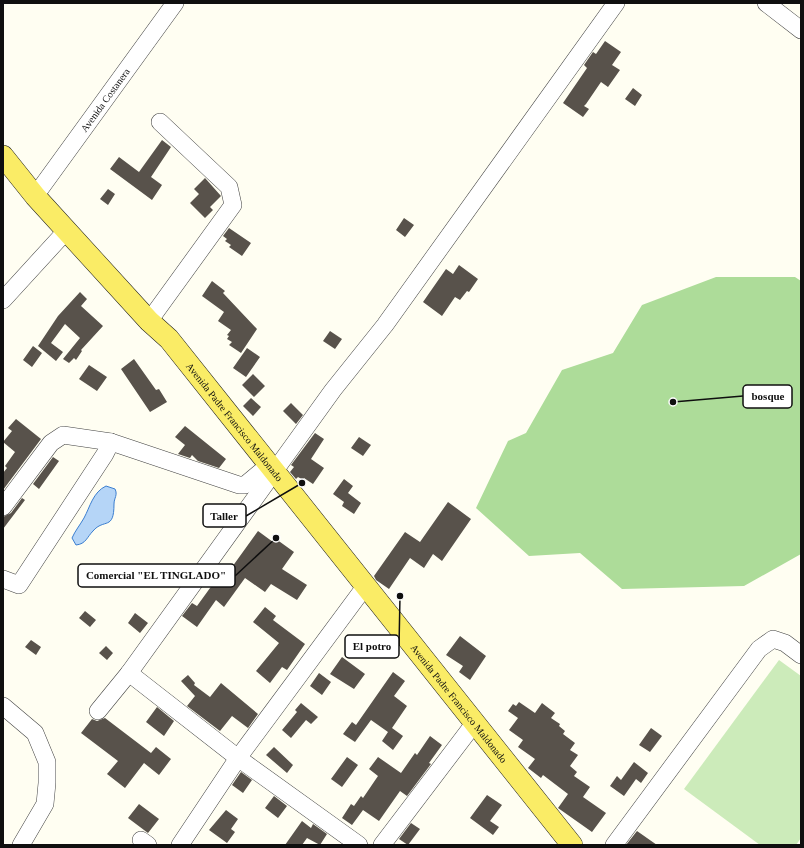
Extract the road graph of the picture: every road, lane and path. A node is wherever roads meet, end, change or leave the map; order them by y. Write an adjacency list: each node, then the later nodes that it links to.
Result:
1 (175, 3): 7 (street, Avenida Costanera)
2 (616, 3): 12 (street)
3 (766, 3): 4 (street)
4 (801, 30)
5 (160, 122): 10 (street)
6 (3, 156): 7 (main road, Avenida Padre Francisco Maldonado)
7 (35, 196): 8 (main road, Avenida Padre Francisco Maldonado)
8 (67, 230): 9 (street); 10 (main road, Avenida Padre Francisco Maldonado)
9 (3, 300)
10 (149, 321): 12 (main road, Avenida Padre Francisco Maldonado)
11 (111, 442): 12 (street); 13 (street); 14 (street)
12 (269, 473): 15 (main road, Avenida Padre Francisco Maldonado); 17 (street); 27 (main road, Avenida Padre Francisco Maldonado)
13 (3, 507)
14 (3, 579)
15 (361, 592): 20 (main road, Avenida Padre Francisco Maldonado); 21 (street)
16 (801, 655): 28 (street)
17 (129, 673): 19 (street); 21 (street)
18 (3, 706): 22 (street)
19 (98, 711)
20 (470, 729): 25 (street); 26 (main road, Avenida Padre Francisco Maldonado)
21 (238, 758): 23 (street); 24 (street)
22 (21, 845)
23 (180, 845)
24 (359, 845)
25 (382, 845)
26 (562, 845)
27 (572, 845)
28 (614, 845)

